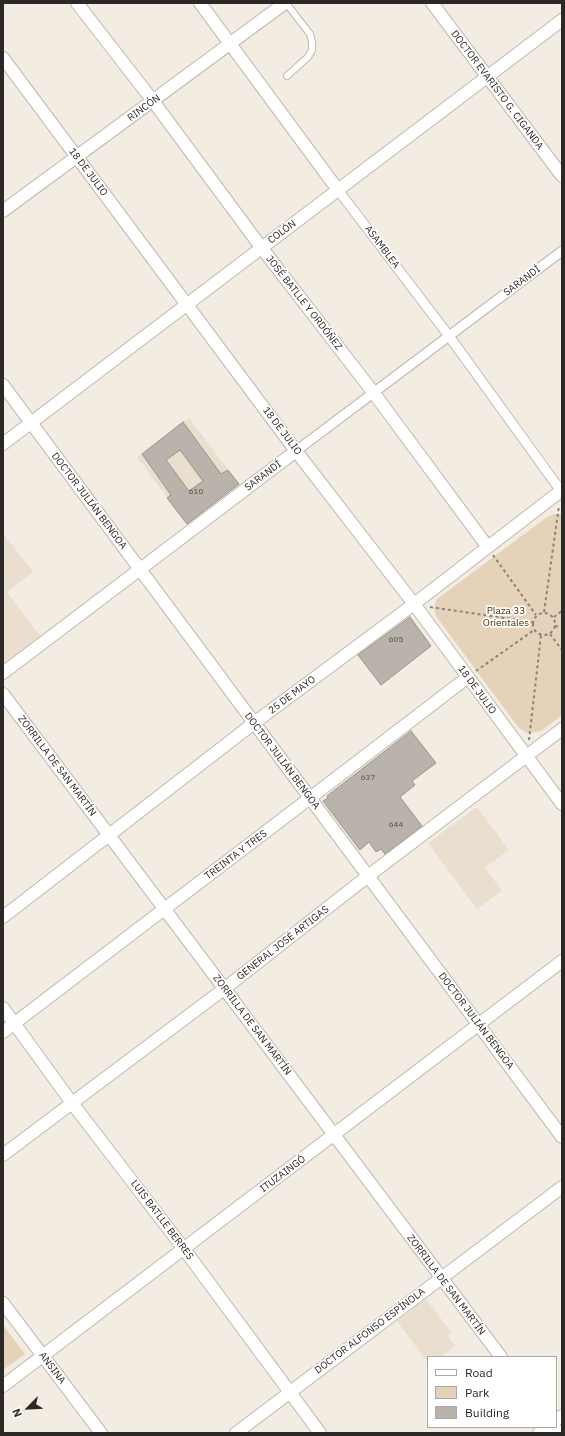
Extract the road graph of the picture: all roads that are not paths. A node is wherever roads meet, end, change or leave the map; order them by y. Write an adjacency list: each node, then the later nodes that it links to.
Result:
1 (77, 3): 10 (street, JOSÉ BATLLE Y ORDÓÑEZ)
2 (200, 3): 6 (street, ASAMBLEA)
3 (286, 3): 6 (street, RINCÓN); 8 (lane)
4 (432, 3): 9 (street, DOCTOR EVARISTO G. CIGANDA)
5 (562, 20): 9 (street, COLÓN)
6 (231, 44): 10 (street, RINCÓN); 13 (street, ASAMBLEA)
7 (3, 58): 11 (street, 18 DE JULIO)
8 (287, 76)
9 (487, 77): 12 (street, DOCTOR EVARISTO G. CIGANDA); 13 (street, COLÓN)
10 (153, 101): 11 (street, RINCÓN); 15 (street, JOSÉ BATLLE Y ORDÓÑEZ)
11 (78, 157): 14 (street, RINCÓN); 17 (street, 18 DE JULIO)
12 (562, 176)
13 (338, 190): 15 (street, COLÓN); 18 (street, ASAMBLEA)
14 (3, 211)
15 (261, 247): 17 (street, COLÓN); 20 (street, JOSÉ BATLLE Y ORDÓÑEZ)
16 (562, 251): 18 (street, SARANDÍ)
17 (187, 304): 21 (street, COLÓN); 23 (street, 18 DE JULIO)
18 (449, 336): 20 (street, SARANDÍ); 24 (street, ASAMBLEA)
19 (3, 385): 21 (street, DOCTOR JULIÁN BENGOA)
20 (373, 392): 23 (street, SARANDÍ); 25 (street, JOSÉ BATLLE Y ORDÓÑEZ)
21 (31, 423): 22 (street, COLÓN); 26 (street, DOCTOR JULIÁN BENGOA)
22 (3, 444)
23 (296, 451): 26 (street, SARANDÍ); 27 (street, 18 DE JULIO)
24 (562, 491): 25 (street, 25 DE MAYO)
25 (487, 546): 27 (street, 25 DE MAYO)
26 (140, 569): 28 (street, SARANDÍ); 31 (street, DOCTOR JULIÁN BENGOA)
27 (414, 604): 29 (street, 18 DE JULIO); 31 (street, 25 DE MAYO)
28 (3, 673)
29 (468, 677): 33 (street, 18 DE JULIO); 34 (street, TREINTA Y TRES)
30 (3, 694): 36 (street, ZORRILLA DE SAN MARTÍN)
31 (254, 723): 34 (street, DOCTOR JULIÁN BENGOA); 36 (street, 25 DE MAYO)
32 (562, 729): 33 (street, GENERAL JOSÉ ARTIGAS)
33 (527, 757): 35 (street, 18 DE JULIO); 37 (street, GENERAL JOSÉ ARTIGAS)
34 (310, 798): 37 (street, DOCTOR JULIÁN BENGOA); 38 (street, TREINTA Y TRES)
35 (562, 804)
36 (109, 836): 38 (street, ZORRILLA DE SAN MARTÍN); 39 (street, 25 DE MAYO)
37 (368, 876): 41 (street, GENERAL JOSÉ ARTIGAS); 44 (street, DOCTOR JULIÁN BENGOA)
38 (165, 910): 41 (street, ZORRILLA DE SAN MARTÍN); 43 (street, TREINTA Y TRES)
39 (3, 917)
40 (562, 960): 44 (street, ITUZAINGÓ)
41 (224, 988): 46 (street, GENERAL JOSÉ ARTIGAS); 47 (street, ZORRILLA DE SAN MARTÍN)
42 (3, 1008): 43 (street, LUIS BATLLE BERRES)
43 (15, 1023): 45 (street, TREINTA Y TRES); 46 (street, LUIS BATLLE BERRES)
44 (479, 1025): 47 (street, ITUZAINGÓ); 48 (street, DOCTOR JULIÁN BENGOA)
45 (3, 1032)
46 (72, 1102): 49 (street, GENERAL JOSÉ ARTIGAS); 51 (street, LUIS BATLLE BERRES)
47 (334, 1135): 51 (street, ITUZAINGÓ); 52 (street, ZORRILLA DE SAN MARTÍN)
48 (562, 1137)
49 (3, 1155)
50 (562, 1187): 52 (street, DOCTOR ALFONSO ESPÍNOLA)
51 (184, 1249): 54 (street, ITUZAINGÓ); 57 (street, LUIS BATLLE BERRES)
52 (441, 1278): 55 (street, ZORRILLA DE SAN MARTÍN); 57 (street, DOCTOR ALFONSO ESPÍNOLA)
53 (3, 1303): 54 (street, ANSINA)
54 (43, 1356): 56 (street, ITUZAINGÓ); 58 (street, ANSINA)
55 (500, 1356)
56 (3, 1386)
57 (289, 1392): 59 (street, DOCTOR ALFONSO ESPÍNOLA); 60 (street, LUIS BATLLE BERRES)
58 (101, 1433)
59 (236, 1433)
60 (320, 1433)

